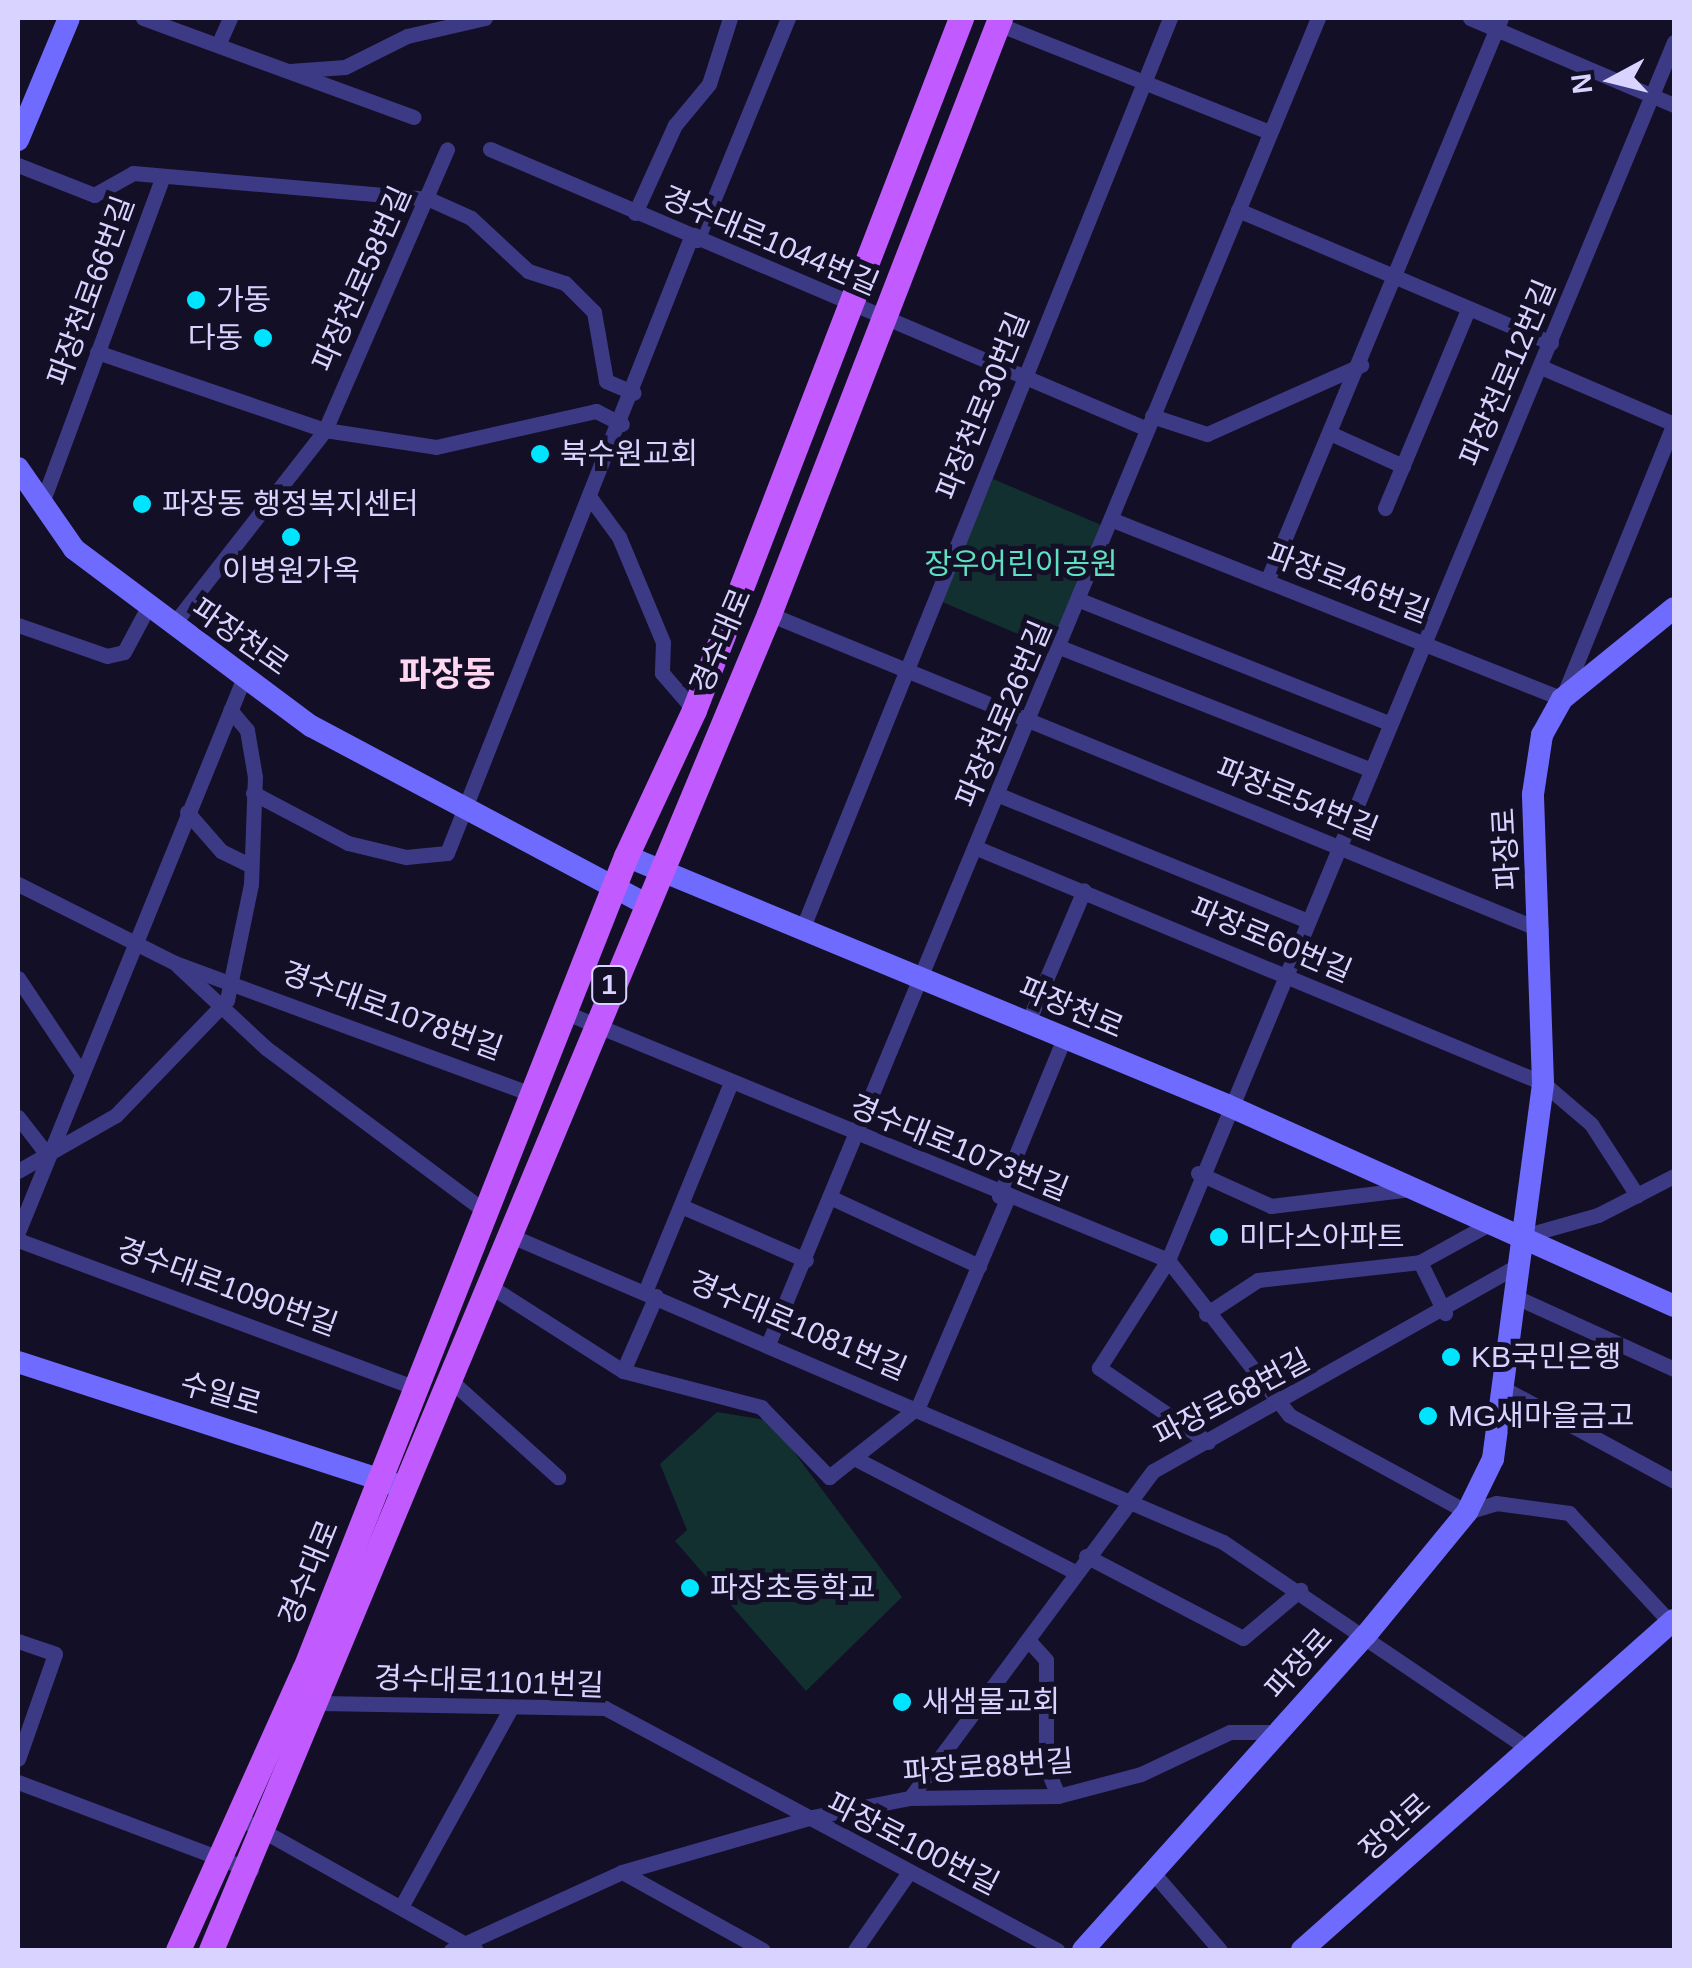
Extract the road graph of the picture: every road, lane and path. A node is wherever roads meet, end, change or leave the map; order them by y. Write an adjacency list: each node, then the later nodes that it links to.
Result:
1 (69, 18): 21 (street)
2 (144, 18): 14 (street)
3 (230, 18): 14 (street)
4 (485, 18): 15 (street)
5 (730, 18): 28 (street, 경수대로1044번길)
6 (788, 18): 29 (street)
7 (962, 18): 31 (main road, 경수대로 / 1)
8 (1170, 18): 16 (street, 파장천로30번길)
9 (1318, 18): 20 (street, 파장천로26번길)
10 (1470, 18): 12 (street)
11 (999, 21): 16 (street); 33 (main road, 경수대로 / 1)
12 (1498, 23): 17 (street); 30 (street)
13 (1674, 42): 17 (street, 파장천로12번길)
14 (218, 45): 15 (street)
15 (290, 71): 19 (street)
16 (1142, 86): 20 (street); 38 (street, 파장천로30번길)
17 (1652, 95): 18 (street); 34 (street, 파장천로12번길)
18 (1674, 104)
19 (413, 117)
20 (1269, 132): 27 (street, 파장천로26번길)
21 (18, 140)
22 (447, 149): 26 (street, 파장천로58번길)
23 (490, 149): 28 (street, 경수대로1044번길)
24 (18, 165): 25 (street)
25 (161, 181): 26 (street, 파장천로66번길); 35 (street, 파장천로66번길)
26 (428, 199): 39 (street); 45 (street, 파장천로58번길)
27 (1238, 210): 30 (street); 42 (street, 파장천로26번길)
28 (635, 214): 29 (street, 경수대로1044번길)
29 (694, 238): 31 (street, 경수대로1044번길); 40 (street)
30 (1397, 278): 32 (street); 36 (street)
31 (850, 304): 33 (street, 경수대로1044번길); 66 (main road, 경수대로 / 1)
32 (1468, 310): 34 (street); 47 (street)
33 (884, 319): 38 (street, 경수대로1044번길); 57 (main road, 경수대로 / 1)
34 (1551, 344): 37 (street, 파장천로12번길)
35 (98, 352): 45 (street); 50 (street, 파장천로66번길)
36 (1361, 365): 42 (street); 46 (street)
37 (1542, 367): 44 (street); 60 (street, 파장천로12번길)
38 (1024, 379): 42 (street, 경수대로1044번길); 62 (street, 파장천로30번길)
39 (606, 381): 40 (street); 41 (street)
40 (634, 393): 43 (street)
41 (596, 411): 43 (street); 45 (street)
42 (1150, 422): 52 (street, 파장천로26번길)
43 (622, 424): 49 (street)
44 (1674, 427): 64 (street, 파장로)
45 (326, 430): 59 (street, 파장천로58번길)
46 (1332, 434): 47 (street); 53 (street)
47 (1404, 466): 51 (street)
48 (18, 468): 50 (street, 파장천로)
49 (591, 499): 66 (street, 경수대로); 73 (street)
50 (42, 503): 55 (street, 파장천로)
51 (1385, 508)
52 (1112, 520): 53 (street, 파장로46번길); 54 (street, 파장천로26번길)
53 (1267, 580): 60 (street, 파장로46번길)
54 (1082, 601): 61 (street, 파장천로26번길); 67 (street)
55 (148, 607): 58 (street); 59 (street, 파장천로)
56 (1674, 608): 64 (street)
57 (769, 614): 62 (street, 파장로54번길); 78 (main road, 경수대로 / 1)
58 (18, 624)
59 (172, 626): 63 (street, 파장천로)
60 (1422, 642): 64 (street, 파장로46번길); 67 (street, 파장천로12번길)
61 (1062, 648): 68 (street, 파장천로26번길); 69 (street)
62 (906, 672): 68 (street, 파장로54번길); 84 (street, 파장천로30번길)
63 (245, 675): 65 (street); 73 (street, 파장천로)
64 (1562, 699): 85 (street, 파장로)
65 (230, 710): 70 (street); 72 (street)
66 (694, 710): 76 (main road, 경수대로 / 1)
67 (1388, 722): 69 (street, 파장천로12번길)
68 (1030, 723): 71 (street, 파장천로26번길); 74 (street, 파장로54번길)
69 (1369, 769): 74 (street, 파장천로12번길)
70 (254, 793): 73 (street); 77 (street)
71 (999, 795): 75 (street, 파장천로26번길); 83 (street)
72 (187, 812): 77 (street); 86 (street)
73 (462, 814): 80 (street, 파장천로)
74 (1337, 843): 83 (street, 파장천로12번길); 85 (street, 파장로54번길)
75 (977, 848): 81 (street, 파장로60번길); 89 (street, 파장천로26번길)
76 (626, 856): 78 (street, 파장천로); 80 (main road, 경수대로 / 1)
77 (248, 864): 91 (street)
78 (658, 868): 82 (main road, 경수대로 / 1); 84 (street, 파장천로)
79 (18, 884): 86 (street, 경수대로1078번길)
80 (614, 889): 82 (street, 파장천로); 93 (main road, 경수대로 / 1)
81 (1084, 890): 88 (street, 파장로60번길); 94 (street)
82 (644, 902): 95 (main road, 경수대로 / 1)
83 (1305, 920): 88 (street, 파장천로12번길)
84 (803, 927): 89 (street, 파장천로)
85 (1541, 930): 98 (street, 파장로)
86 (130, 943): 87 (street, 경수대로1078번길); 97 (street)
87 (175, 963): 91 (street, 경수대로1078번길); 92 (street)
88 (1282, 974): 98 (street, 파장로60번길); 101 (street, 파장천로12번길)
89 (923, 976): 94 (street, 파장천로); 103 (street, 파장천로26번길)
90 (18, 978): 97 (street)
91 (232, 980): 92 (street); 100 (street, 경수대로1078번길)
92 (220, 1008): 104 (street); 113 (street)
93 (564, 1012): 95 (street, 경수대로1073번길); 100 (main road, 경수대로 / 1)
94 (1028, 1022): 96 (street, 파장천로)
95 (592, 1024): 99 (street, 경수대로1073번길); 116 (main road, 경수대로 / 1)
96 (1064, 1038): 101 (street, 파장천로); 110 (street)
97 (80, 1070): 104 (street)
98 (1543, 1084): 109 (street, 파장로60번길); 117 (street, 파장로)
99 (730, 1085): 103 (street, 경수대로1073번길); 112 (street)
100 (532, 1094): 113 (main road, 경수대로 / 1)
101 (1227, 1105): 106 (street, 파장천로12번길); 108 (street, 파장천로)
102 (18, 1117): 104 (street)
103 (856, 1138): 110 (street, 경수대로1073번길); 111 (street, 파장천로26번길)
104 (46, 1153): 105 (street); 115 (street)
105 (18, 1172)
106 (1198, 1173): 108 (street); 120 (street, 파장천로12번길)
107 (1674, 1176): 109 (street)
108 (1419, 1188): 114 (street, 파장천로)
109 (1638, 1195): 117 (street)
110 (1003, 1197): 120 (street, 경수대로1073번길); 123 (street)
111 (834, 1198): 119 (street, 파장천로26번길); 123 (street)
112 (681, 1206): 119 (street); 125 (street, 경수대로1081번길)
113 (486, 1213): 135 (main road, 경수대로 / 1)
114 (1489, 1224): 117 (street, 파장천로); 121 (street)
115 (18, 1232)
116 (509, 1235): 124 (main road, 경수대로 / 1); 125 (street, 경수대로1081번길)
117 (1520, 1238): 122 (street, 파장로); 127 (street, 파장천로)
118 (18, 1240): 135 (street, 경수대로1090번길)
119 (806, 1260): 130 (street, 파장천로26번길)
120 (1168, 1260): 129 (street); 139 (street, 파장천로12번길)
121 (1420, 1262): 128 (street); 129 (street)
122 (1518, 1265): 126 (street, 파장로); 128 (street, 파장로68번길)
123 (980, 1266): 138 (street)
124 (488, 1285): 133 (street); 134 (main road, 경수대로 / 1)
125 (650, 1294): 130 (street, 경수대로1081번길); 133 (street, 경수대로1081번길)
126 (1516, 1297): 132 (street); 136 (street, 파장로)
127 (1674, 1306)
128 (1446, 1312): 137 (street, 파장로68번길)
129 (1206, 1314): 137 (street)
130 (770, 1342): 138 (street, 경수대로1081번길)
131 (18, 1362): 142 (street, 수일로)
132 (1674, 1369)
133 (624, 1372): 140 (street, 경수대로1081번길)
134 (449, 1379): 141 (street); 144 (main road, 경수대로 / 1)
135 (417, 1388): 142 (main road, 경수대로 / 1)
136 (1503, 1388): 143 (street); 146 (street, 파장로)
137 (1280, 1404): 139 (street, 파장로68번길); 146 (street)
138 (918, 1407): 140 (street, 경수대로1081번길); 145 (street, 경수대로1081번길)
139 (1208, 1442): 145 (street, 파장로68번길)
140 (856, 1458): 148 (street)
141 (558, 1477)
142 (382, 1479): 144 (street, 수일로); 158 (main road, 경수대로 / 1)
143 (1674, 1482)
144 (407, 1488): 154 (main road, 경수대로 / 1)
145 (1126, 1498): 147 (street, 파장로68번길); 149 (street, 경수대로1081번길)
146 (1468, 1512): 150 (street, 장안로); 151 (street, 파장로)
147 (1086, 1556): 148 (street, 파장로68번길); 149 (street)
148 (1075, 1572): 153 (street, 파장로68번길)
149 (1300, 1590): 151 (street, 경수대로1081번길)
150 (1673, 1622): 157 (street, 장안로)
151 (1366, 1635): 156 (street, 파장로); 157 (street)
152 (18, 1641): 159 (street)
153 (1029, 1641): 162 (street); 163 (street, 파장로68번길)
154 (319, 1702): 155 (street, 경수대로1101번길); 160 (main road, 경수대로 / 1)
155 (510, 1708): 164 (street, 경수대로1101번길); 172 (street)
156 (1278, 1732): 162 (street, 파장로88번길); 171 (street, 파장로)
157 (1527, 1748): 181 (street, 장안로)
158 (270, 1751): 160 (main road); 165 (main road, 경수대로 / 1)
159 (18, 1759)
160 (294, 1762): 166 (main road, 경수대로 / 1)
161 (18, 1782): 167 (street)
162 (1058, 1796): 163 (street, 파장로88번길)
163 (910, 1798): 164 (street, 파장로88번길)
164 (812, 1817): 169 (street, 파장로100번길); 170 (street, 파장로100번길)
165 (240, 1818): 166 (street); 167 (main road, 경수대로 / 1)
166 (266, 1832): 168 (main road, 경수대로 / 1); 172 (street)
167 (223, 1860): 168 (street); 174 (main road, 경수대로 / 1)
168 (251, 1870): 175 (main road, 경수대로 / 1)
169 (622, 1872): 173 (street, 파장로100번길); 176 (street)
170 (909, 1872): 177 (street); 178 (street, 파장로100번길)
171 (1156, 1875): 179 (street, 파장로); 180 (street)
172 (401, 1907): 173 (street)
173 (464, 1948)
174 (178, 1950)
175 (211, 1950)
176 (763, 1950)
177 (856, 1950)
178 (1057, 1950)
179 (1082, 1950)
180 (1220, 1950)
181 (1302, 1950)

